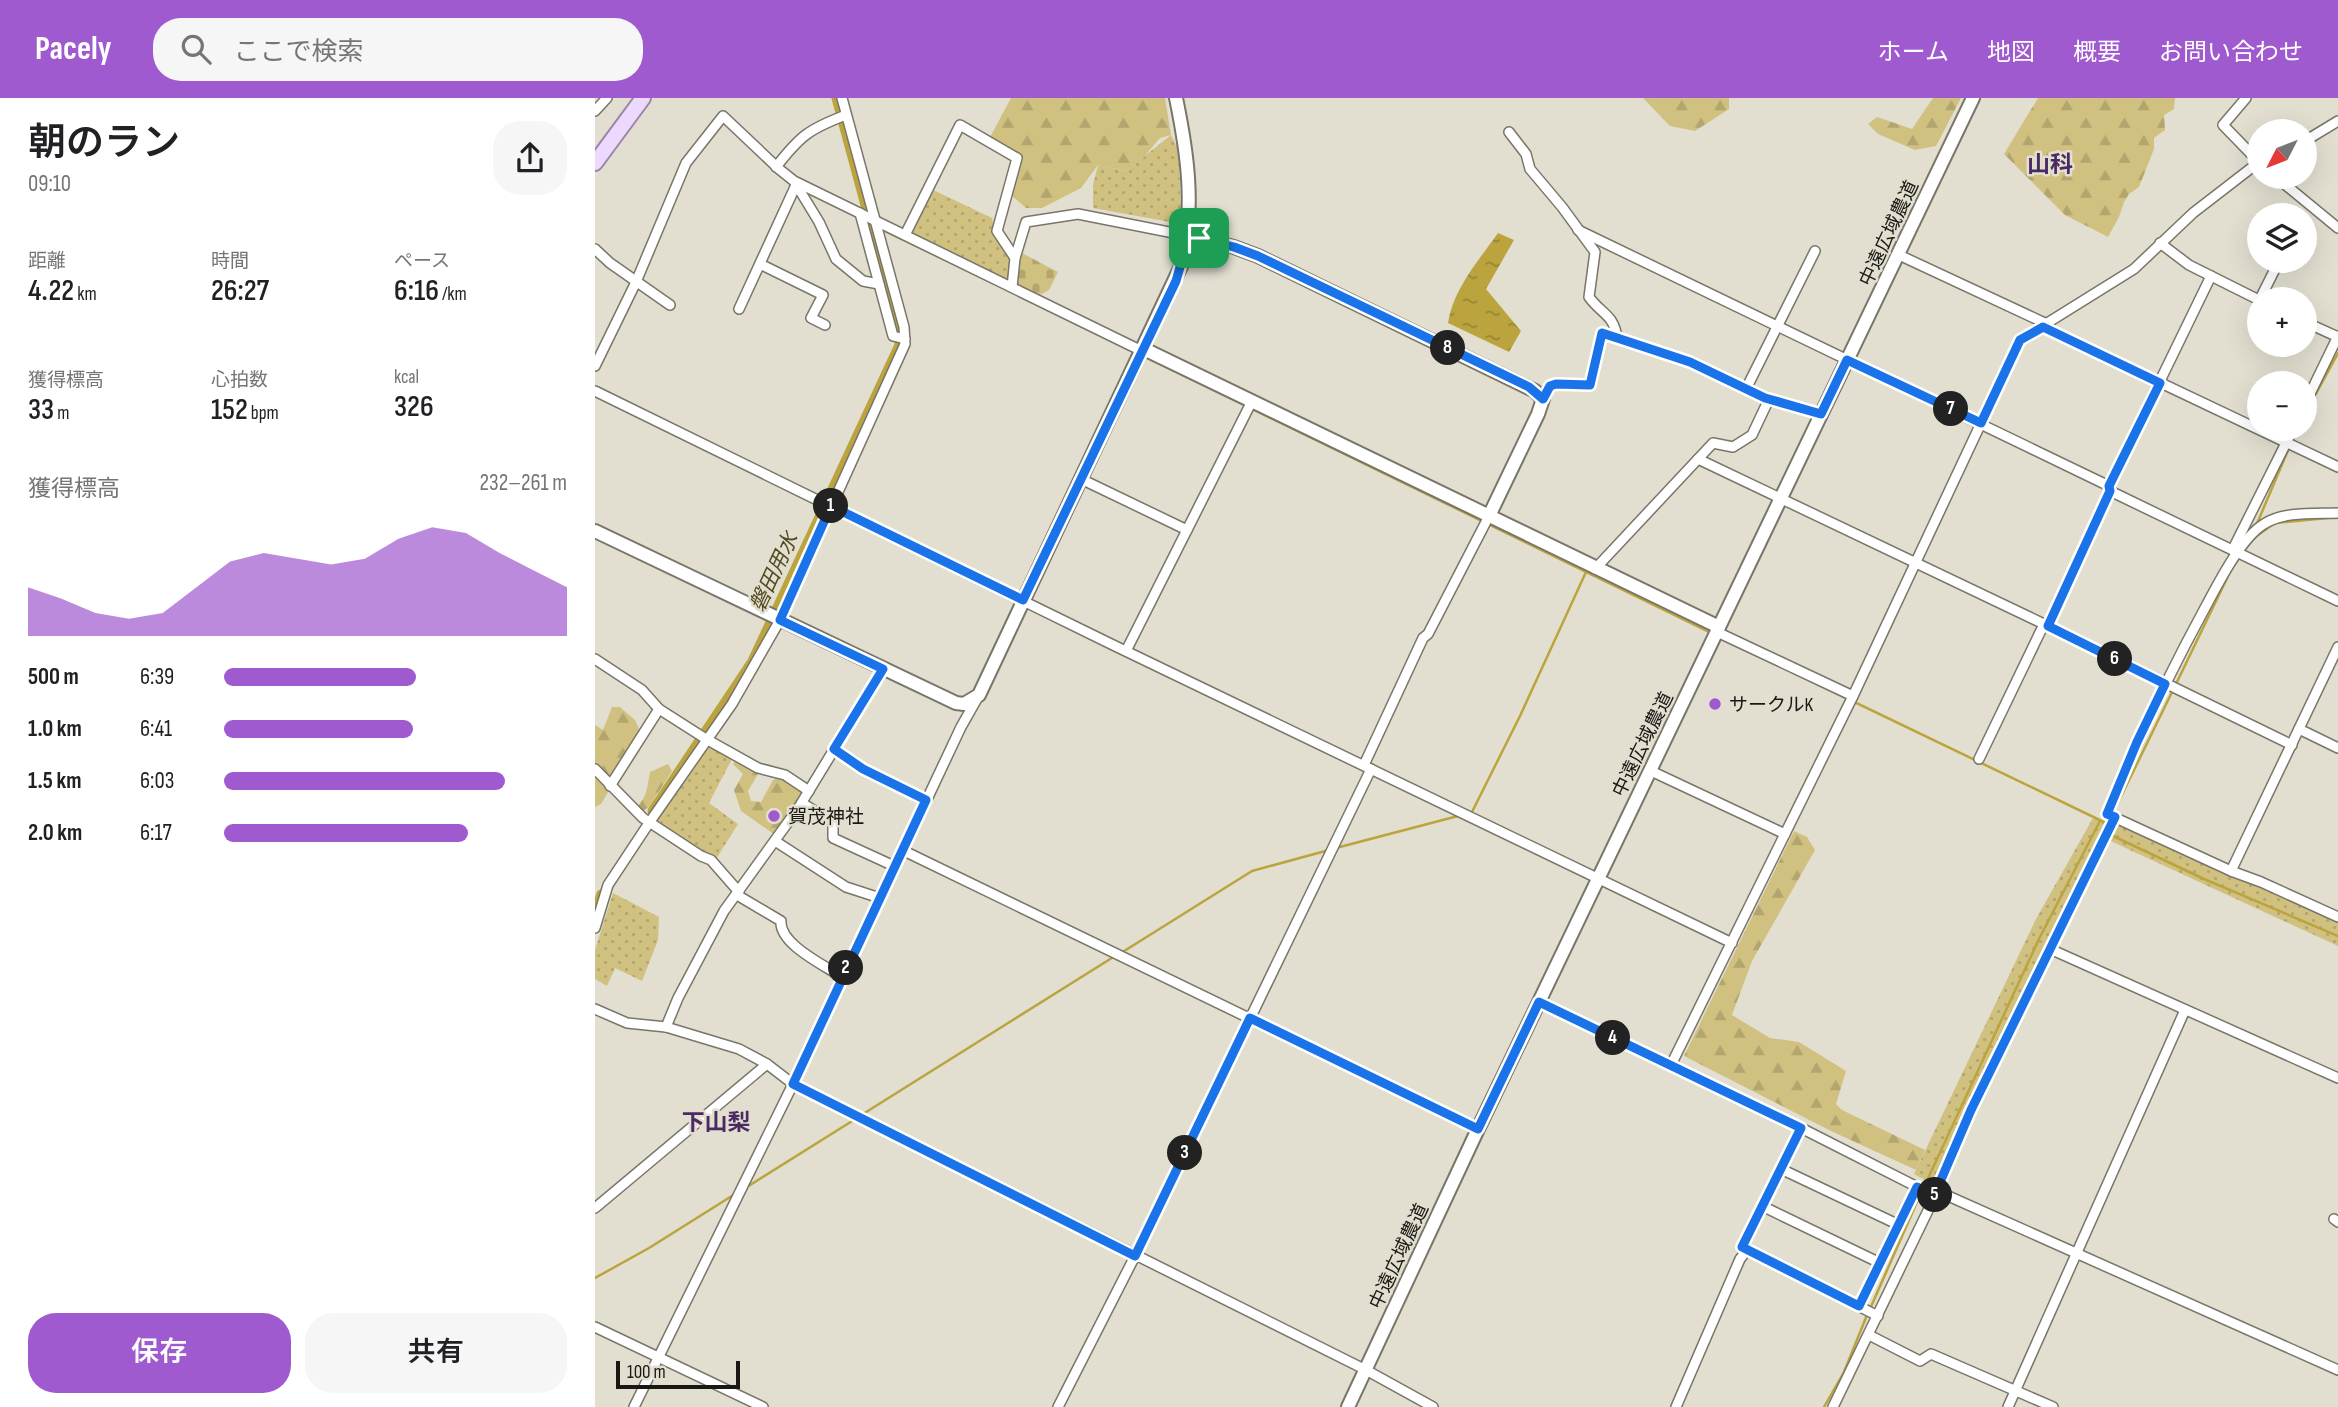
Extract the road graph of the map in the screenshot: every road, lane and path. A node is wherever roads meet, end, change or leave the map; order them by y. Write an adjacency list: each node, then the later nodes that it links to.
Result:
1 (607, 98): 7 (street)
2 (643, 98): 13 (main road)
3 (842, 98): 8 (street)
4 (1176, 98): 25 (street)
5 (1973, 98): 29 (street, 中遠広域農道)
6 (2246, 98): 12 (street)
7 (595, 111)
8 (846, 114): 14 (street); 21 (street)
9 (2338, 121): 11 (street)
10 (1509, 132): 23 (street)
11 (2317, 134)
12 (2247, 150)
13 (595, 163)
14 (776, 167): 16 (street); 33 (street)
15 (2247, 171): 26 (street)
16 (795, 183): 20 (street); 31 (street); 34 (street)
17 (2291, 189): 18 (street)
18 (2308, 203)
19 (2317, 210): 22 (street)
20 (860, 213): 21 (street); 34 (street)
21 (875, 220): 24 (street); 45 (street)
22 (2338, 228)
23 (1578, 230): 41 (street); 44 (street)
24 (905, 235): 30 (street); 35 (street)
25 (1189, 236): 30 (street); 46 (street); 53 (street)
26 (2159, 243): 32 (street); 40 (street)
27 (595, 249): 33 (street)
28 (1815, 251): 41 (street)
29 (1899, 255): 40 (street); 47 (street, 中遠広域農道)
30 (1015, 258): 35 (street)
31 (760, 264): 38 (street); 39 (street)
32 (2211, 276): 36 (street); 50 (street)
33 (636, 282): 37 (street); 48 (street)
34 (879, 284): 45 (street)
35 (1012, 287): 46 (street)
36 (2247, 294)
37 (670, 305)
38 (739, 309)
39 (825, 325)
40 (2045, 325): 50 (street); 57 (street)
41 (1777, 326): 47 (street); 51 (street)
42 (2317, 327): 43 (street)
43 (2338, 337): 49 (street)
44 (1617, 338): 51 (street); 53 (street)
45 (905, 339): 64 (street)
46 (1143, 350): 55 (street); 61 (street)
47 (1847, 360): 56 (street, 中遠広域農道); 57 (street)
48 (595, 366)
49 (2317, 380)
50 (2160, 383): 58 (street); 62 (street)
51 (1746, 389): 54 (street)
52 (595, 391): 64 (street)
53 (1543, 399): 66 (street)
54 (1769, 399): 56 (street); 59 (street)
55 (1251, 402): 66 (street); 67 (street)
56 (1821, 414): 63 (street, 中遠広域農道)
57 (1981, 423): 62 (street); 70 (street)
58 (2286, 442): 60 (street); 69 (street)
59 (1698, 459): 63 (street); 71 (street)
60 (2338, 467)
61 (1081, 479): 67 (street); 72 (street)
62 (2109, 489): 69 (street); 75 (street)
63 (1780, 500): 70 (street); 76 (street, 中遠広域農道)
64 (831, 506): 72 (street); 74 (street)
65 (2338, 513): 69 (street)
66 (1489, 516): 71 (street); 91 (street)
67 (1187, 530): 78 (street)
68 (595, 531): 74 (street)
69 (2236, 551): 73 (street); 81 (street)
70 (1916, 564): 75 (street); 83 (street)
71 (1595, 569): 76 (street)
72 (1023, 600): 78 (street); 82 (street)
73 (2338, 601)
74 (780, 620): 80 (street); 86 (street)
75 (2046, 625): 81 (street); 90 (street)
76 (1718, 630): 83 (street); 93 (street, 中遠広域農道)
77 (2338, 648): 85 (street)
78 (1126, 651): 91 (street)
79 (595, 660): 84 (street)
80 (883, 669): 82 (street); 89 (street)
81 (2165, 684): 87 (street); 98 (street)
82 (979, 695): 96 (street)
83 (1853, 696): 100 (street)
84 (659, 709): 86 (street); 94 (street)
85 (2299, 729): 87 (street); 88 (street)
86 (706, 739): 95 (street); 99 (street)
87 (2292, 745): 104 (street)
88 (2338, 748)
89 (834, 749): 95 (street); 96 (street)
90 (1979, 758)
91 (1367, 767): 105 (street); 116 (street)
92 (595, 769): 94 (street)
93 (1651, 771): 100 (street); 105 (street, 中遠広域農道)
94 (610, 786): 99 (street)
95 (809, 790): 97 (street)
96 (926, 800): 102 (street)
97 (802, 803): 101 (street); 103 (street)
98 (2115, 817): 104 (street); 111 (street)
99 (647, 821): 106 (street); 109 (street)
100 (1785, 834): 110 (street)
101 (775, 841): 106 (street); 107 (street)
102 (902, 850): 103 (street); 116 (street)
103 (894, 866): 107 (street)
104 (2231, 871): 108 (street)
105 (1598, 879): 110 (street); 113 (street, 中遠広域農道)
106 (738, 894): 112 (street); 117 (street)
107 (880, 898): 112 (street)
108 (2338, 917)
109 (595, 928)
110 (1733, 943): 119 (street)
111 (2050, 949): 115 (street); 126 (street)
112 (842, 977): 121 (street)
113 (1539, 1002): 119 (street); 123 (street, 中遠広域農道)
114 (595, 1009): 117 (street)
115 (2185, 1010): 120 (street); 131 (street)
116 (1250, 1018): 123 (street); 132 (street)
117 (666, 1027): 118 (street)
118 (767, 1064): 121 (street); 128 (street)
119 (1671, 1065): 122 (street)
120 (2338, 1078)
121 (793, 1084): 132 (street); 138 (street)
122 (1801, 1128): 124 (street); 125 (street)
123 (1478, 1129): 139 (street, 中遠広域農道)
124 (1781, 1169): 127 (street); 129 (street)
125 (1917, 1187): 126 (street); 129 (street)
126 (1935, 1194): 131 (street); 135 (street)
127 (1762, 1206): 130 (street); 133 (street)
128 (595, 1208)
129 (1899, 1225): 133 (street)
130 (1747, 1250): 134 (street); 147 (street)
131 (2077, 1252): 140 (street); 141 (street)
132 (1135, 1256): 139 (street); 144 (street)
133 (1880, 1263): 134 (street)
134 (1859, 1306): 135 (street)
135 (1878, 1316): 137 (street)
136 (595, 1327): 138 (street)
137 (1869, 1335): 141 (street); 148 (street)
138 (657, 1357): 142 (street); 143 (street)
139 (1366, 1370): 145 (street, 中遠広域農道); 146 (street)
140 (2338, 1370)
141 (2015, 1390): 149 (street); 150 (street)
142 (633, 1407)
143 (763, 1407)
144 (1058, 1407)
145 (1348, 1407)
146 (1433, 1407)
147 (1676, 1407)
148 (1833, 1407)
149 (2008, 1407)
150 (2053, 1407)

